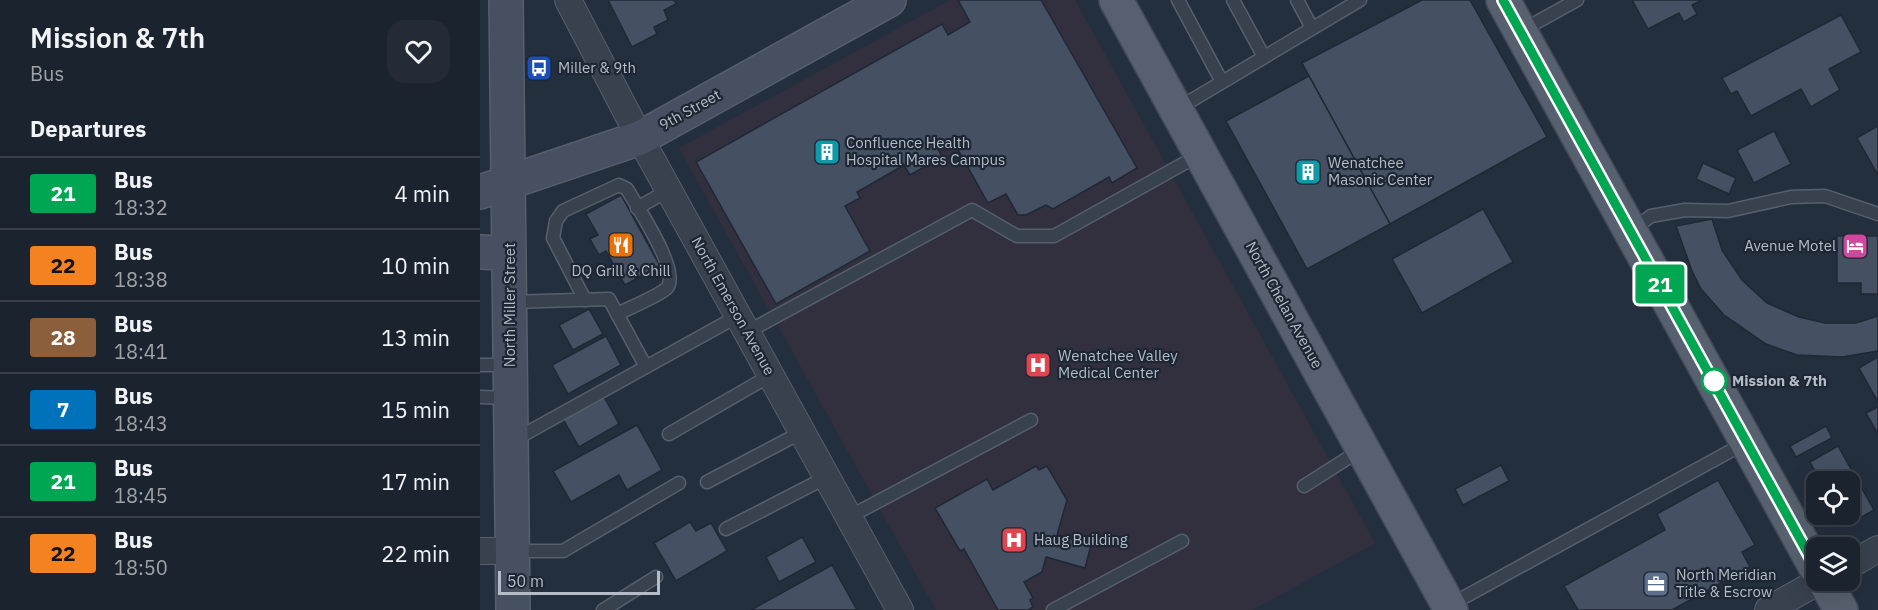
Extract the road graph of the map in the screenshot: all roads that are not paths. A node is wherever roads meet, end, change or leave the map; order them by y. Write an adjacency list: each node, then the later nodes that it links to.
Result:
1 (506, 0): 18 (main road, North Miller Street)
2 (568, 0): 16 (street, North Emerson Avenue)
3 (889, 0): 16 (main road, 9th Street)
4 (1116, 0): 15 (main road, North Chelan Avenue)
5 (1178, 0): 14 (lane)
6 (1233, 0): 13 (lane)
7 (1297, 0): 11 (lane)
8 (1360, 0): 11 (lane)
9 (1503, 0): 12 (main road)
10 (1577, 0): 12 (lane)
11 (1312, 28): 13 (lane)
12 (1520, 32): 22 (main road)
13 (1264, 57): 14 (lane)
14 (1222, 82): 15 (lane)
15 (1176, 109): 17 (main road, North Chelan Avenue)
16 (640, 138): 18 (main road, 9th Street); 19 (street, North Emerson Avenue)
17 (1200, 154): 27 (lane); 37 (main road, North Chelan Avenue)
18 (495, 188): 23 (main road, North Miller Street)
19 (669, 190): 20 (lane); 27 (street, North Emerson Avenue)
20 (637, 208): 24 (lane); 26 (lane)
21 (1878, 214): 22 (lane)
22 (1630, 231): 36 (main road)
23 (495, 253): 25 (main road, North Miller Street)
24 (585, 300): 25 (lane); 26 (lane)
25 (510, 302): 28 (main road, North Miller Street)
26 (617, 314): 29 (lane)
27 (743, 324): 29 (lane); 30 (street, North Emerson Avenue)
28 (495, 365): 31 (main road, North Miller Street)
29 (646, 367): 35 (lane)
30 (771, 375): 33 (street, North Emerson Avenue); 34 (lane)
31 (495, 398): 35 (main road, North Miller Street)
32 (1031, 420): 42 (lane)
33 (802, 432): 38 (street, North Emerson Avenue); 39 (lane)
34 (669, 434)
35 (511, 442): 47 (main road, North Miller Street)
36 (1747, 442): 46 (main road); 52 (lane)
37 (1363, 448): 41 (lane); 52 (main road, North Chelan Avenue)
38 (827, 477): 42 (street, North Emerson Avenue); 43 (lane)
39 (707, 482)
40 (678, 483): 47 (lane)
41 (1304, 486)
42 (849, 517): 55 (street, North Emerson Avenue)
43 (726, 529)
44 (1182, 541): 56 (lane)
45 (1878, 549): 48 (street)
46 (1806, 550)
47 (496, 551): 53 (main road, North Miller Street)
48 (1860, 559)
49 (656, 578): 54 (lane)
50 (1806, 589): 57 (street)
51 (1830, 591): 58 (main road)
52 (1450, 608)
53 (513, 610)
54 (603, 610)
55 (899, 610)
56 (1053, 610)
57 (1768, 610)
58 (1841, 610)

